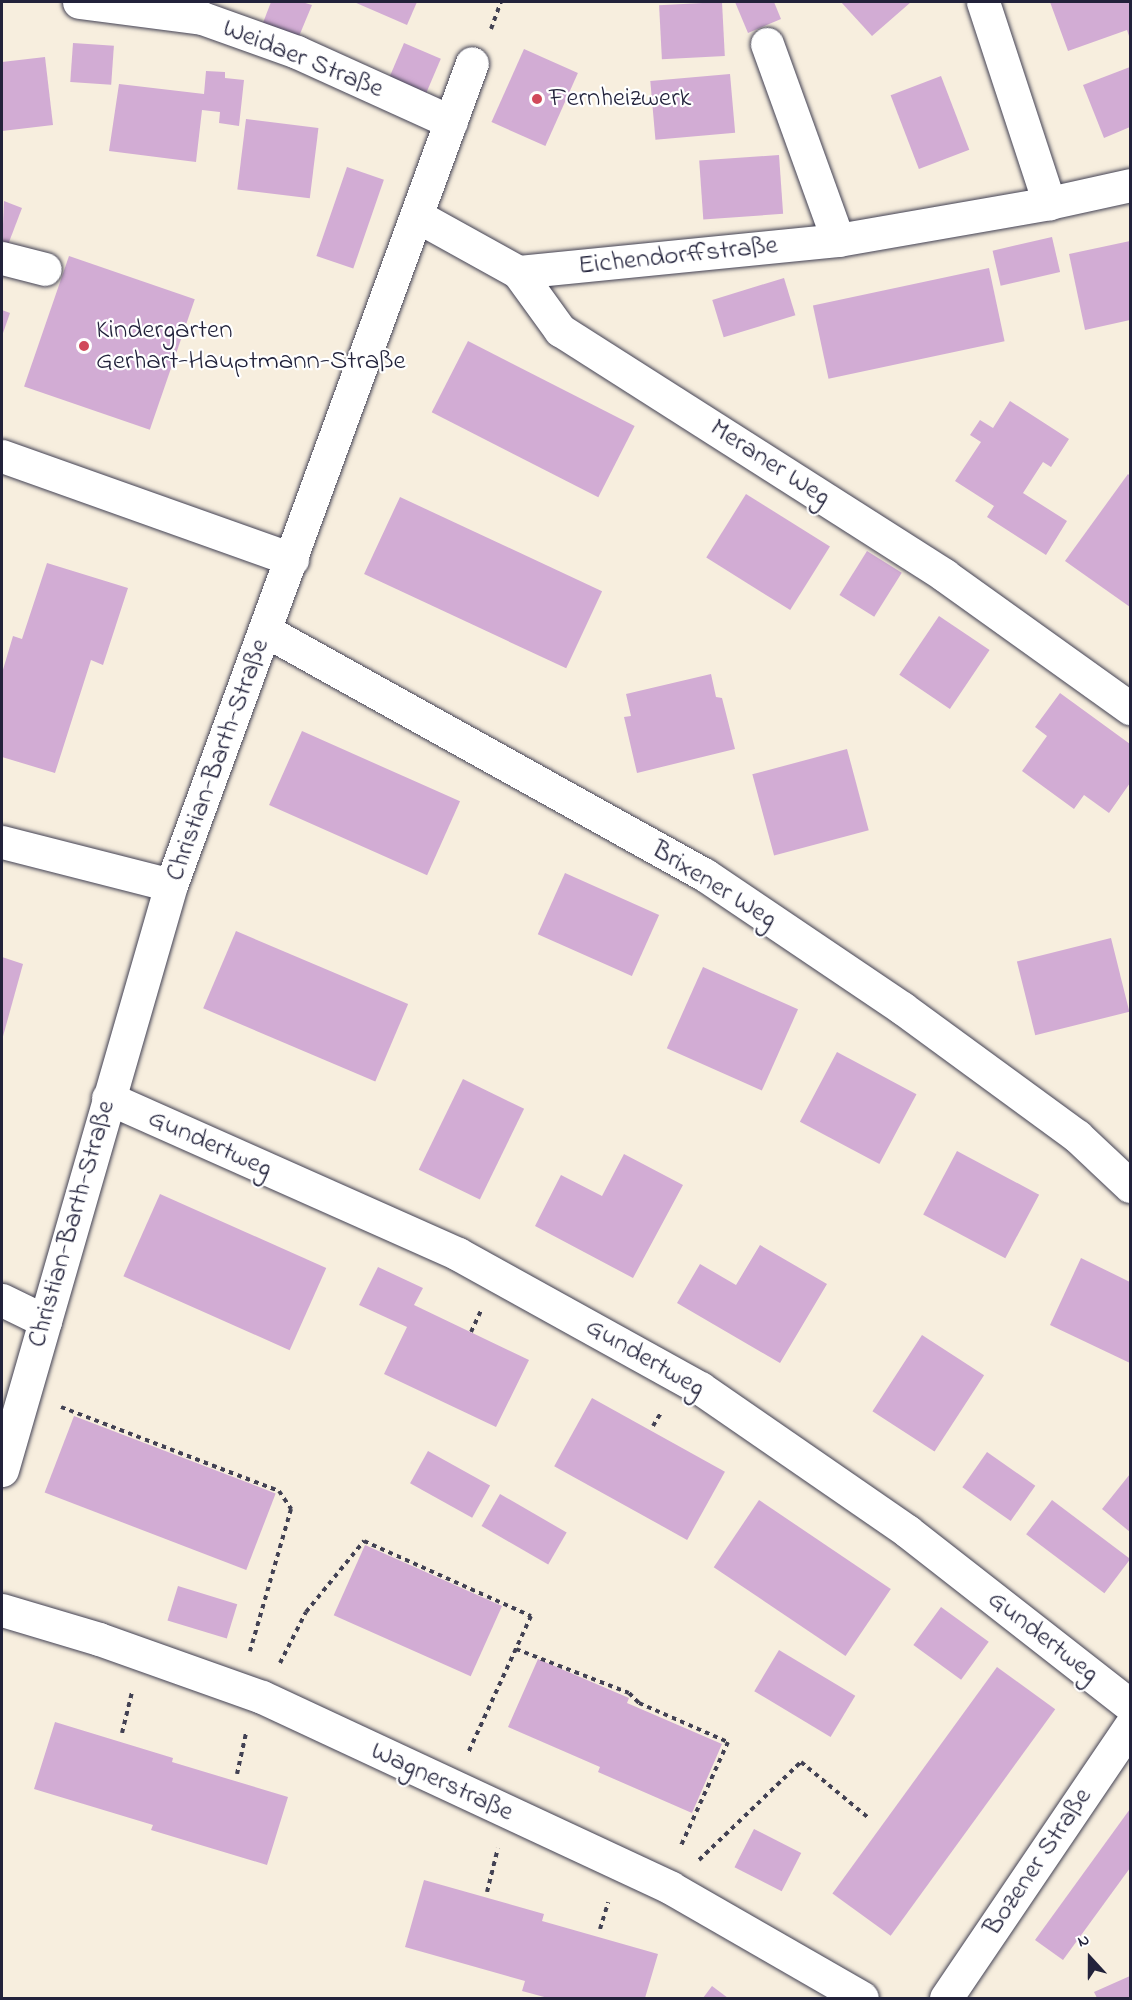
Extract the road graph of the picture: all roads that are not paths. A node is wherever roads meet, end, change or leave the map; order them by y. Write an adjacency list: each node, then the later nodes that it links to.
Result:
1 (79, 2): 5 (street, Weidaer Straße)
2 (982, 2): 7 (street)
3 (767, 44): 9 (street)
4 (472, 63): 5 (street, Christian-Barth-Straße)
5 (451, 122): 8 (street, Christian-Barth-Straße)
6 (1131, 185): 7 (street, Eichendorffstraße)
7 (1049, 203): 9 (street, Eichendorffstraße)
8 (417, 216): 12 (street, Meraner Weg); 14 (street, Christian-Barth-Straße)
9 (838, 240): 12 (street, Eichendorffstraße)
10 (2, 258): 11 (street)
11 (45, 269)
12 (518, 272): 16 (street, Meraner Weg)
13 (2, 456): 14 (street)
14 (292, 559): 15 (street, Christian-Barth-Straße)
15 (266, 631): 18 (street, Christian-Barth-Straße); 20 (street, Brixener Weg)
16 (1131, 708)
17 (2, 842): 18 (street)
18 (171, 885): 19 (street, Christian-Barth-Straße)
19 (108, 1098): 22 (street, Christian-Barth-Straße); 25 (street, Gundertweg)
20 (1131, 1186)
21 (2, 1300): 22 (street)
22 (45, 1321): 23 (street, Christian-Barth-Straße)
23 (2, 1470)
24 (2, 1610): 27 (street, Wagnerstraße)
25 (1131, 1705)
26 (1131, 1726): 28 (street, Bozener Straße)
27 (862, 1998)
28 (946, 1998)

